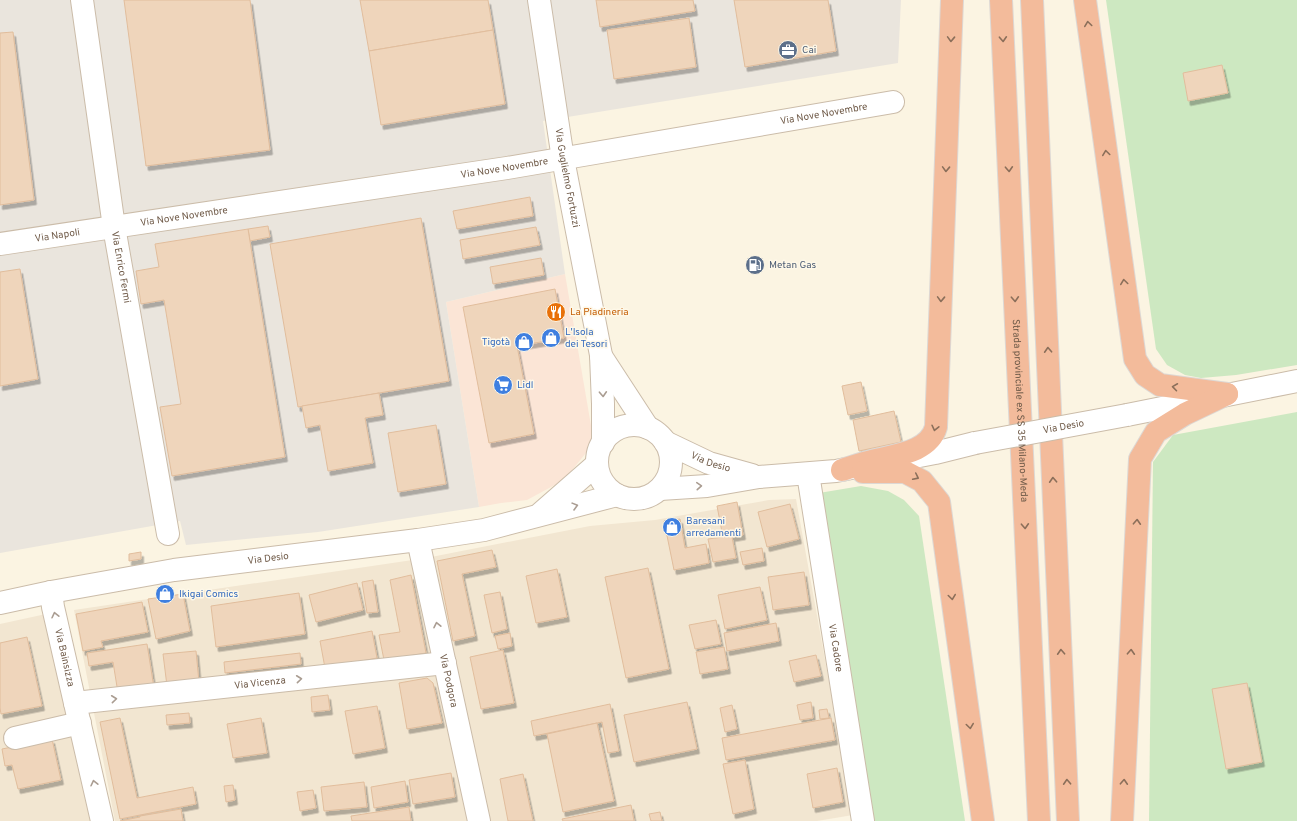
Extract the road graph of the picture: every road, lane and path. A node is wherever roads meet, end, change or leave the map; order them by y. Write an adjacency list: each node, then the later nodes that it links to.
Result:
1 (82, 0): 9 (street, Via Enrico Fermi)
2 (539, 0): 8 (street, Via Guglielmo Fortuzzi)
3 (952, 0): 18 (highway, one-way to 18)
4 (1001, 0): 35 (highway, Strada provinciale ex SS 35 Milano-Meda, one-way to 35)
5 (1032, 0): 36 (highway, one-way to 5)
6 (1084, 0): 13 (highway, one-way to 6)
7 (892, 102): 8 (street, Via Nove Novembre)
8 (563, 159): 9 (street, Via Nove Novembre); 11 (street, Via Guglielmo Fortuzzi)
9 (114, 227): 10 (street, Via Napoli); 24 (street, Via Enrico Fermi)
10 (0, 244)
11 (601, 355): 14 (street, Via Guglielmo Fortuzzi); 16 (street, Via Guglielmo Fortuzzi, one-way to 16)
12 (1297, 381): 13 (street, Via Desio)
13 (1227, 394): 18 (street, Via Desio, bridge); 37 (highway, one-way to 13)
14 (648, 428): 15 (street); 16 (street)
15 (665, 442): 20 (street, Via Desio); 21 (street)
16 (603, 443): 17 (street)
17 (597, 464): 22 (street); 23 (street, Via Desio)
18 (839, 470): 19 (street, Via Desio); 34 (highway, one-way to 34)
19 (808, 474): 20 (street, Via Desio); 33 (street, Via Cadore)
20 (759, 477): 21 (street, Via Desio, one-way to 20)
21 (660, 489): 22 (street)
22 (618, 495): 23 (street, Via Desio, one-way to 22)
23 (537, 516): 25 (street, Via Desio)
24 (168, 534)
25 (418, 540): 26 (street, Via Desio); 28 (street, Via Podgora, one-way to 25)
26 (51, 592): 27 (street, Via Desio); 29 (street, Via Bainsizza, one-way to 26)
27 (0, 603)
28 (445, 663): 29 (street, Via Vicenza, one-way to 28); 32 (street, Via Podgora)
29 (78, 713): 30 (street); 31 (street, Via Bainsizza, one-way to 29)
30 (15, 738)
31 (102, 821)
32 (479, 821)
33 (864, 821)
34 (983, 821)
35 (1039, 821)
36 (1068, 821)
37 (1122, 821)

